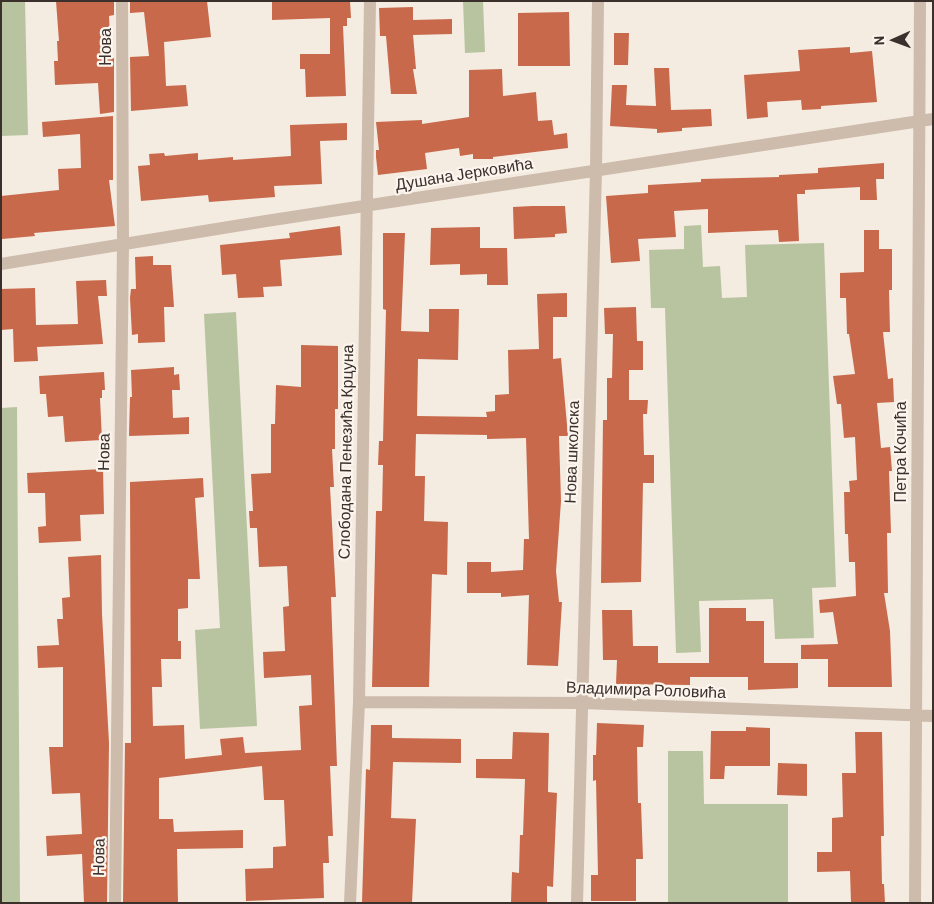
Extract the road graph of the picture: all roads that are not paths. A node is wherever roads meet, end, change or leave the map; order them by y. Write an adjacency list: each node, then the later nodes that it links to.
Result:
1 (122, 1): 9 (street, Нова)
2 (370, 1): 8 (street, Слободана Пенезића Крцуна)
3 (598, 1): 7 (street, Нова школска)
4 (920, 1): 6 (street, Петра Кочића)
5 (933, 119): 6 (street, Душана Јерковића)
6 (920, 121): 7 (street, Душана Јерковића); 13 (street, Петра Кочића)
7 (596, 170): 8 (street, Душана Јерковића); 12 (street, Нова школска)
8 (366, 206): 9 (street, Душана Јерковића); 11 (street, Слободана Пенезића Крцуна)
9 (122, 245): 10 (street, Душана Јерковића); 15 (street, Нова)
10 (1, 264)
11 (358, 702): 12 (street, Владимира Роловића); 16 (street, Слободана Пенезића Крцуна)
12 (582, 703): 13 (street, Владимира Роловића); 17 (street, Нова школска)
13 (916, 716): 14 (street, Владимира Роловића); 18 (street, Петра Кочића)
14 (933, 716)
15 (115, 903)
16 (350, 903)
17 (577, 903)
18 (915, 903)

